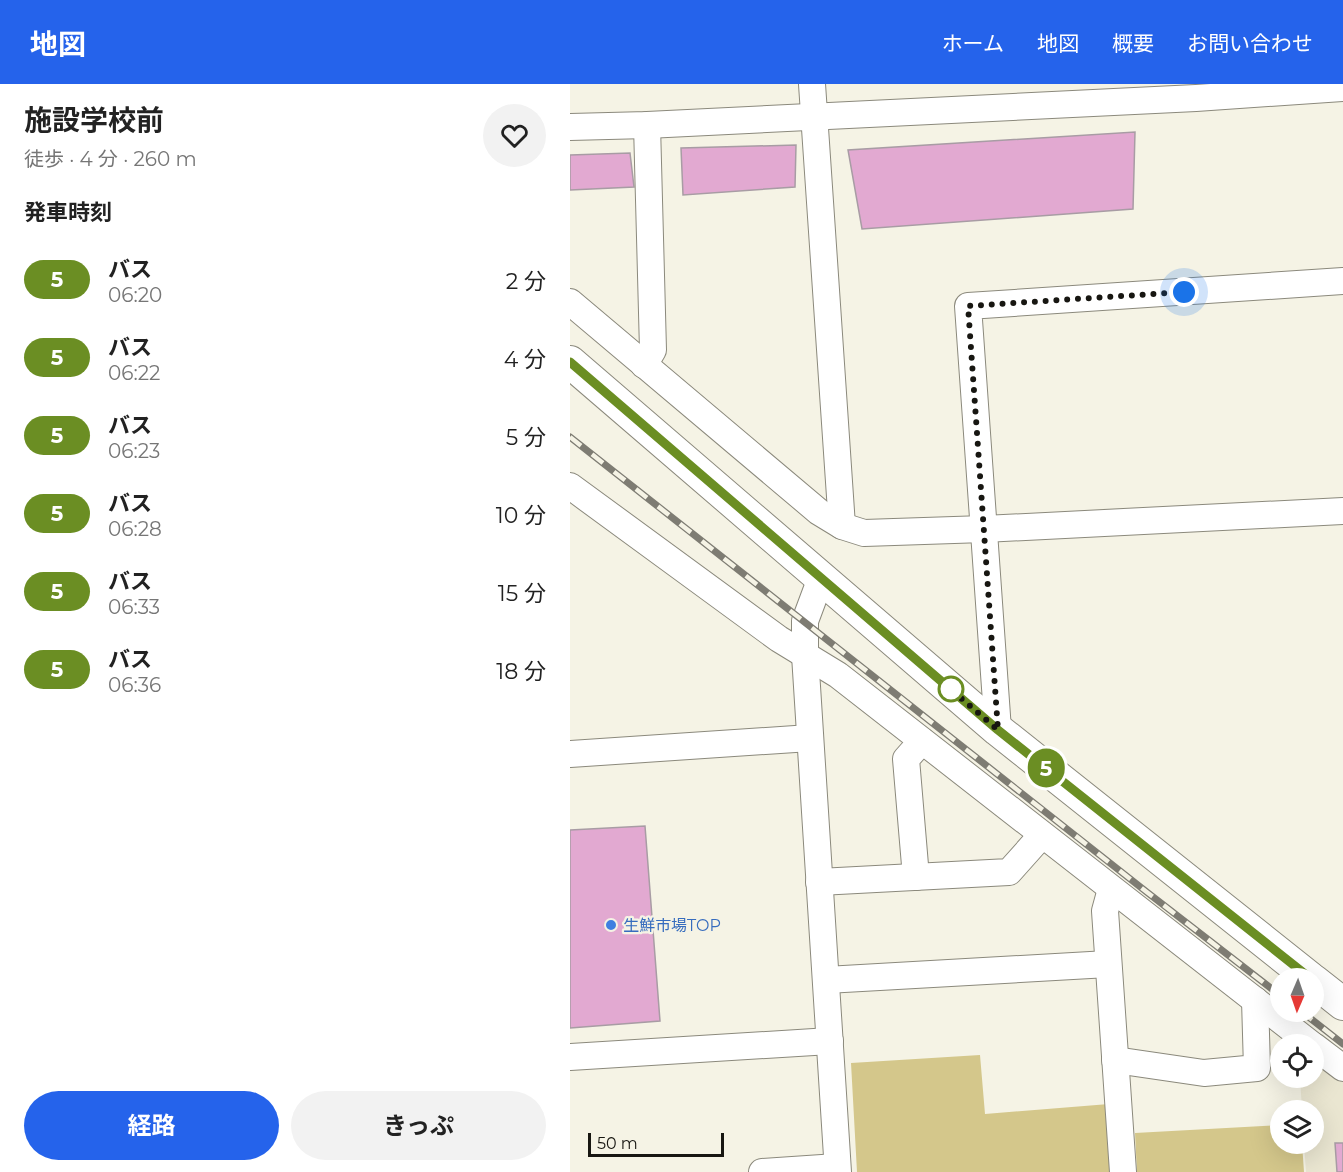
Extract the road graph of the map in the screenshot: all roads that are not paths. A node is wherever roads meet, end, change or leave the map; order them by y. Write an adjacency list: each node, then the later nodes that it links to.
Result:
1 (812, 84): 4 (street)
2 (1343, 88): 3 (street)
3 (1145, 92): 4 (street)
4 (814, 117): 5 (street); 13 (street)
5 (647, 125): 6 (street); 10 (street)
6 (570, 127)
7 (1343, 281): 14 (street)
8 (570, 302): 10 (street)
9 (570, 362): 15 (main road)
10 (644, 365): 13 (street)
11 (570, 486): 16 (street)
12 (1343, 511): 14 (street)
13 (842, 526): 14 (street)
14 (984, 529): 17 (street)
15 (821, 578): 16 (street); 17 (main road)
16 (805, 655): 18 (street); 19 (street)
17 (998, 730): 26 (main road)
18 (810, 738): 20 (street); 23 (street)
19 (922, 741): 21 (street); 22 (street)
20 (570, 754)
21 (1042, 835): 22 (street); 24 (street)
22 (916, 877): 23 (street)
23 (819, 882): 27 (street)
24 (1111, 889): 25 (street); 29 (street)
25 (1108, 964): 27 (street); 35 (street)
26 (1297, 968)
27 (826, 980): 32 (street)
28 (1324, 989): 30 (main road)
29 (1255, 1000): 31 (street); 35 (street)
30 (1343, 1004)
31 (1299, 1034)
32 (830, 1041): 34 (street); 37 (street)
33 (1324, 1053): 36 (street)
34 (570, 1057)
35 (1115, 1060): 39 (street)
36 (1343, 1068)
37 (838, 1170): 38 (street)
38 (762, 1172)
39 (1124, 1172)

